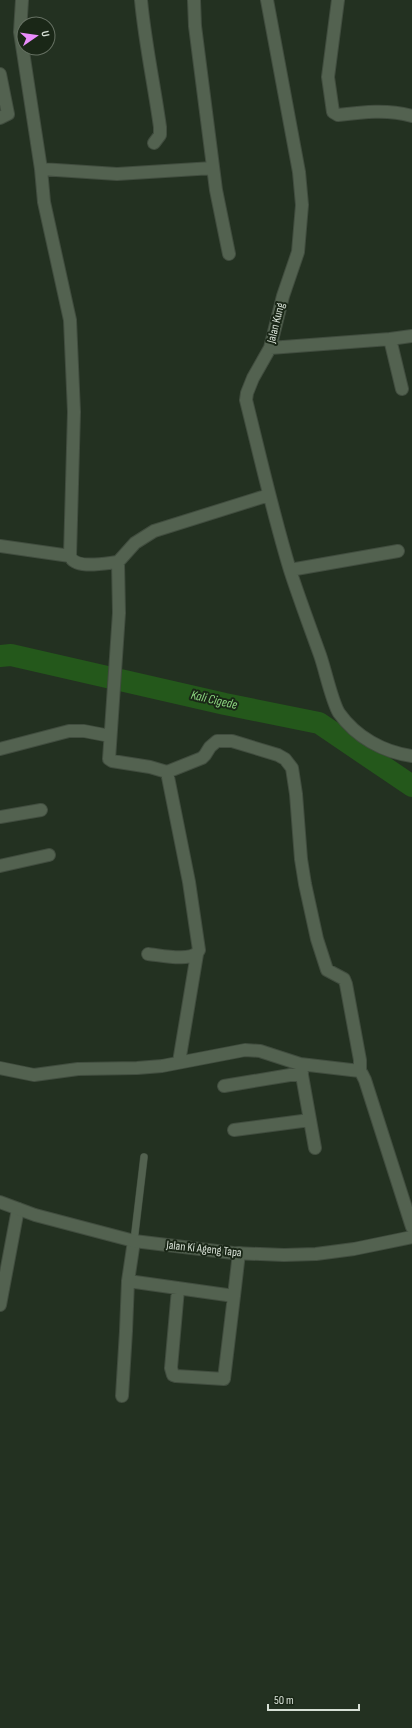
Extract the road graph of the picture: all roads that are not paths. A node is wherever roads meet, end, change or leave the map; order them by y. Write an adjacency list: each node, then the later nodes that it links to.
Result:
1 (22, 0): 11 (street)
2 (141, 0): 9 (street)
3 (194, 0): 10 (street)
4 (267, 0): 15 (street, Jalan Kung)
5 (338, 0): 7 (street)
6 (0, 74): 8 (street)
7 (412, 116)
8 (0, 118)
9 (154, 143)
10 (213, 168): 11 (street); 12 (street)
11 (41, 169): 20 (street)
12 (229, 254)
13 (412, 336): 14 (street)
14 (390, 339): 15 (street); 16 (street)
15 (270, 348): 17 (street, Jalan Kung)
16 (402, 389)
17 (269, 495): 21 (street); 22 (street, Jalan Kung)
18 (0, 546): 20 (street)
19 (398, 551): 22 (street)
20 (70, 556): 21 (street)
21 (118, 562): 23 (street)
22 (290, 570): 25 (street, Jalan Kung)
23 (110, 736): 24 (street); 26 (street)
24 (0, 749)
25 (412, 756)
26 (167, 772): 32 (street); 36 (street)
27 (41, 810): 28 (street)
28 (0, 817)
29 (49, 855): 30 (street)
30 (0, 866)
31 (148, 954): 32 (street)
32 (197, 954): 33 (street)
33 (180, 1062): 34 (street); 35 (street)
34 (0, 1068)
35 (301, 1068): 36 (street); 37 (street); 38 (street)
36 (360, 1071): 44 (street)
37 (224, 1086)
38 (310, 1120): 39 (street); 40 (street)
39 (234, 1130)
40 (315, 1148)
41 (144, 1157): 46 (lane)
42 (0, 1202): 43 (street, Jalan Ki Ageng Tapa)
43 (18, 1209): 46 (street, Jalan Ki Ageng Tapa); 51 (street)
44 (412, 1228)
45 (412, 1237): 47 (street, Jalan Ki Ageng Tapa)
46 (134, 1241): 47 (street, Jalan Ki Ageng Tapa); 48 (street)
47 (239, 1253): 50 (street)
48 (128, 1281): 49 (street); 52 (street)
49 (178, 1289): 50 (street); 50 (street)
50 (234, 1296)
51 (0, 1305)
52 (122, 1396)

